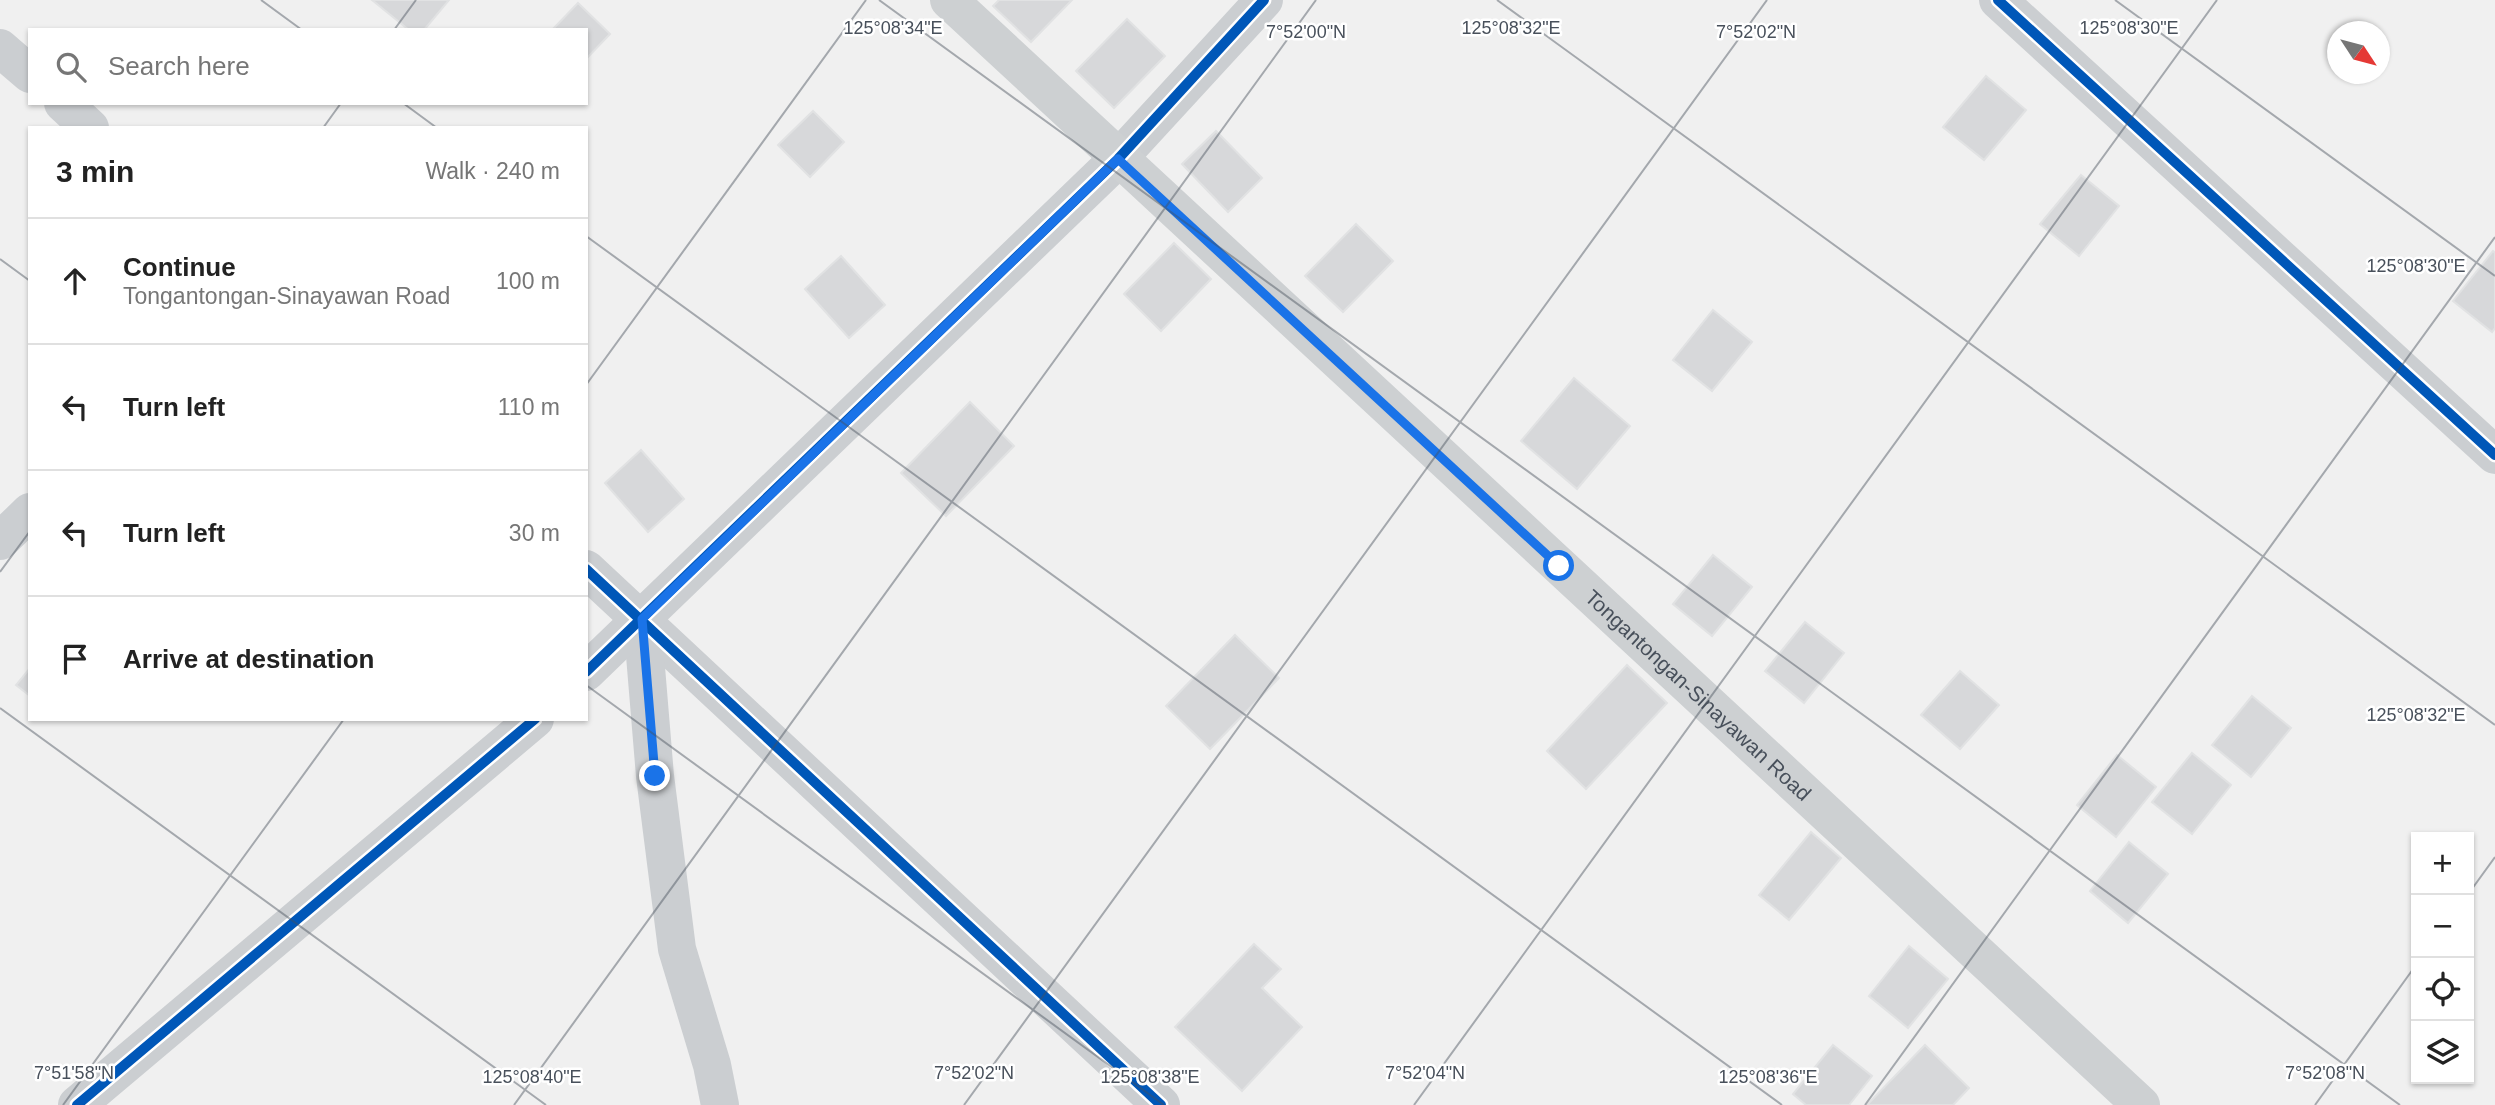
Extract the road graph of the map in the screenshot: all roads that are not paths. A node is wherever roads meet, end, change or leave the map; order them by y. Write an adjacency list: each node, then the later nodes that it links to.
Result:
1 (949, 0): 8 (main road, Tongantongan-Sinayawan Road)
2 (1264, 0): 8 (street)
3 (1998, 0): 9 (street)
4 (0, 48): 5 (street)
5 (28, 72)
6 (65, 105): 7 (street)
7 (88, 126)
8 (1118, 159): 13 (street); 19 (main road, Tongantongan-Sinayawan Road)
9 (2495, 455)
10 (28, 514): 11 (street)
11 (0, 541)
12 (588, 571): 13 (street)
13 (642, 619): 14 (street); 17 (street); 18 (street)
14 (588, 670)
15 (533, 721): 16 (street)
16 (77, 1105)
17 (720, 1105)
18 (1161, 1105)
19 (2141, 1105)

